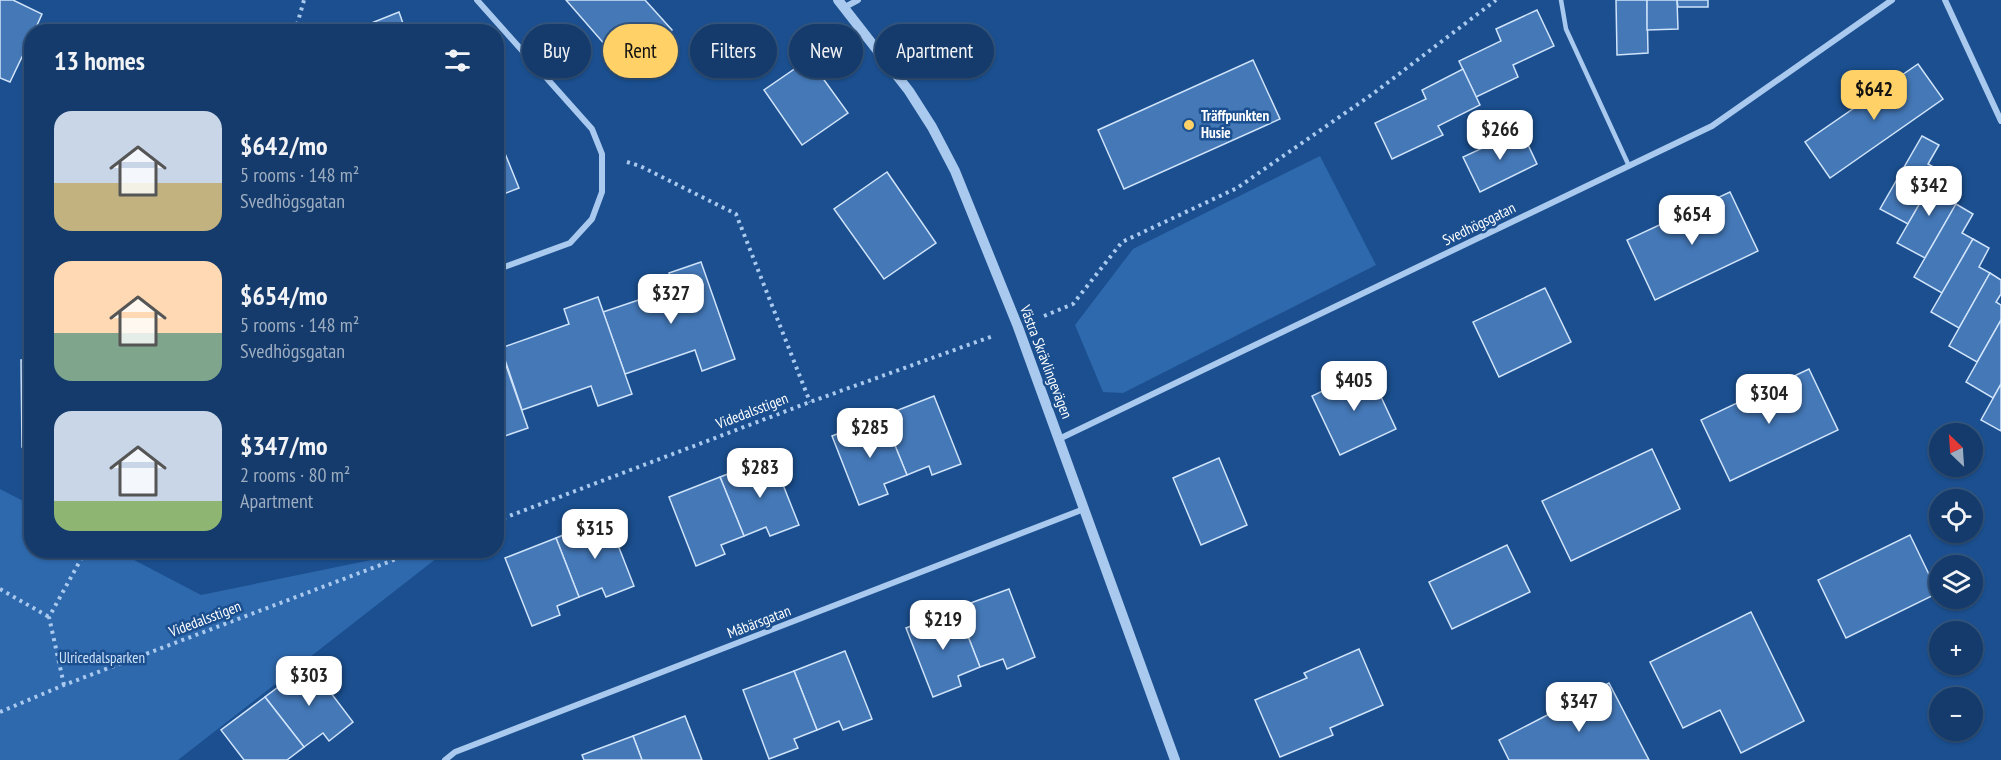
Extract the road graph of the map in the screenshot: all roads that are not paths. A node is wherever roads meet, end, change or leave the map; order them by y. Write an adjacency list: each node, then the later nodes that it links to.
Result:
1 (477, 0): 7 (street)
2 (858, 0): 6 (street)
3 (1561, 0): 10 (lane)
4 (1892, 0): 10 (street, Svedhögsgatan)
5 (1946, 0): 9 (street)
6 (841, 4): 12 (street, Västra Skrävlingevägen)
7 (498, 24)
8 (504, 30): 11 (street)
9 (2001, 121)
10 (1629, 166): 12 (street, Svedhögsgatan)
11 (504, 267)
12 (1059, 439): 13 (street, Västra Skrävlingevägen)
13 (1084, 509): 14 (street, Måbärsgatan); 15 (street, Västra Skrävlingevägen)
14 (445, 760)
15 (1176, 760)

